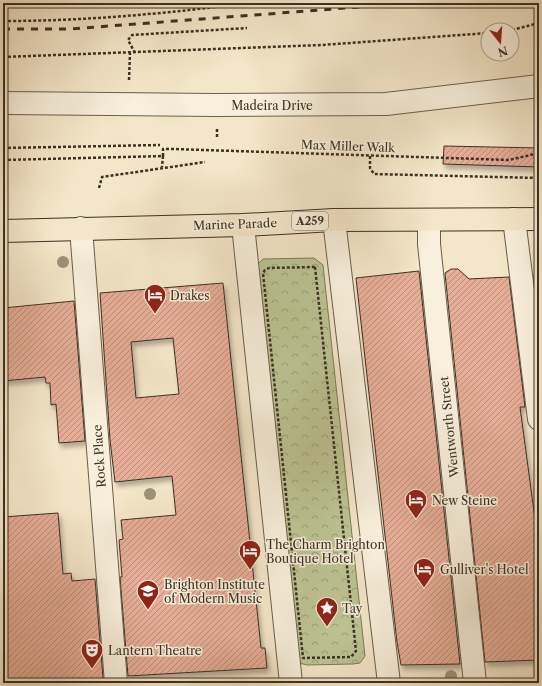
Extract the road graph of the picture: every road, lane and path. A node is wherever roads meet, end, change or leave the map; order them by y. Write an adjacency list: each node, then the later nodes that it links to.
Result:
1 (226, 3): 4 (path)
2 (277, 3): 3 (path)
3 (246, 5)
4 (3, 22)
5 (539, 23): 7 (path)
6 (247, 28): 9 (path)
7 (520, 28)
8 (480, 34): 9 (path)
9 (135, 53): 10 (path)
10 (3, 56)
11 (539, 86): 12 (street, Madeira Drive)
12 (3, 104)
13 (160, 145): 14 (path)
14 (3, 148)
15 (539, 153): 17 (path, Max Miller Walk)
16 (163, 156): 17 (path, Max Miller Walk); 18 (path); 20 (path)
17 (370, 156): 21 (path)
18 (3, 160)
19 (205, 162): 20 (path)
20 (162, 167): 22 (path)
21 (539, 178)
22 (99, 188)
23 (514, 219): 25 (main road, Marine Parade / A259); 26 (main road, Marine Parade / A259); 30 (street)
24 (334, 220): 25 (main road, Marine Parade / A259); 27 (main road, Marine Parade / A259); 34 (street)
25 (429, 220): 35 (street, Wentworth Street)
26 (539, 220)
27 (243, 225): 28 (main road, Marine Parade / A259); 33 (street)
28 (81, 228): 29 (main road, Marine Parade / A259); 32 (street, Rock Place)
29 (3, 230)
30 (539, 419)
31 (356, 651): 31 (path)
32 (116, 683)
33 (291, 683)
34 (389, 683)
35 (475, 683)

